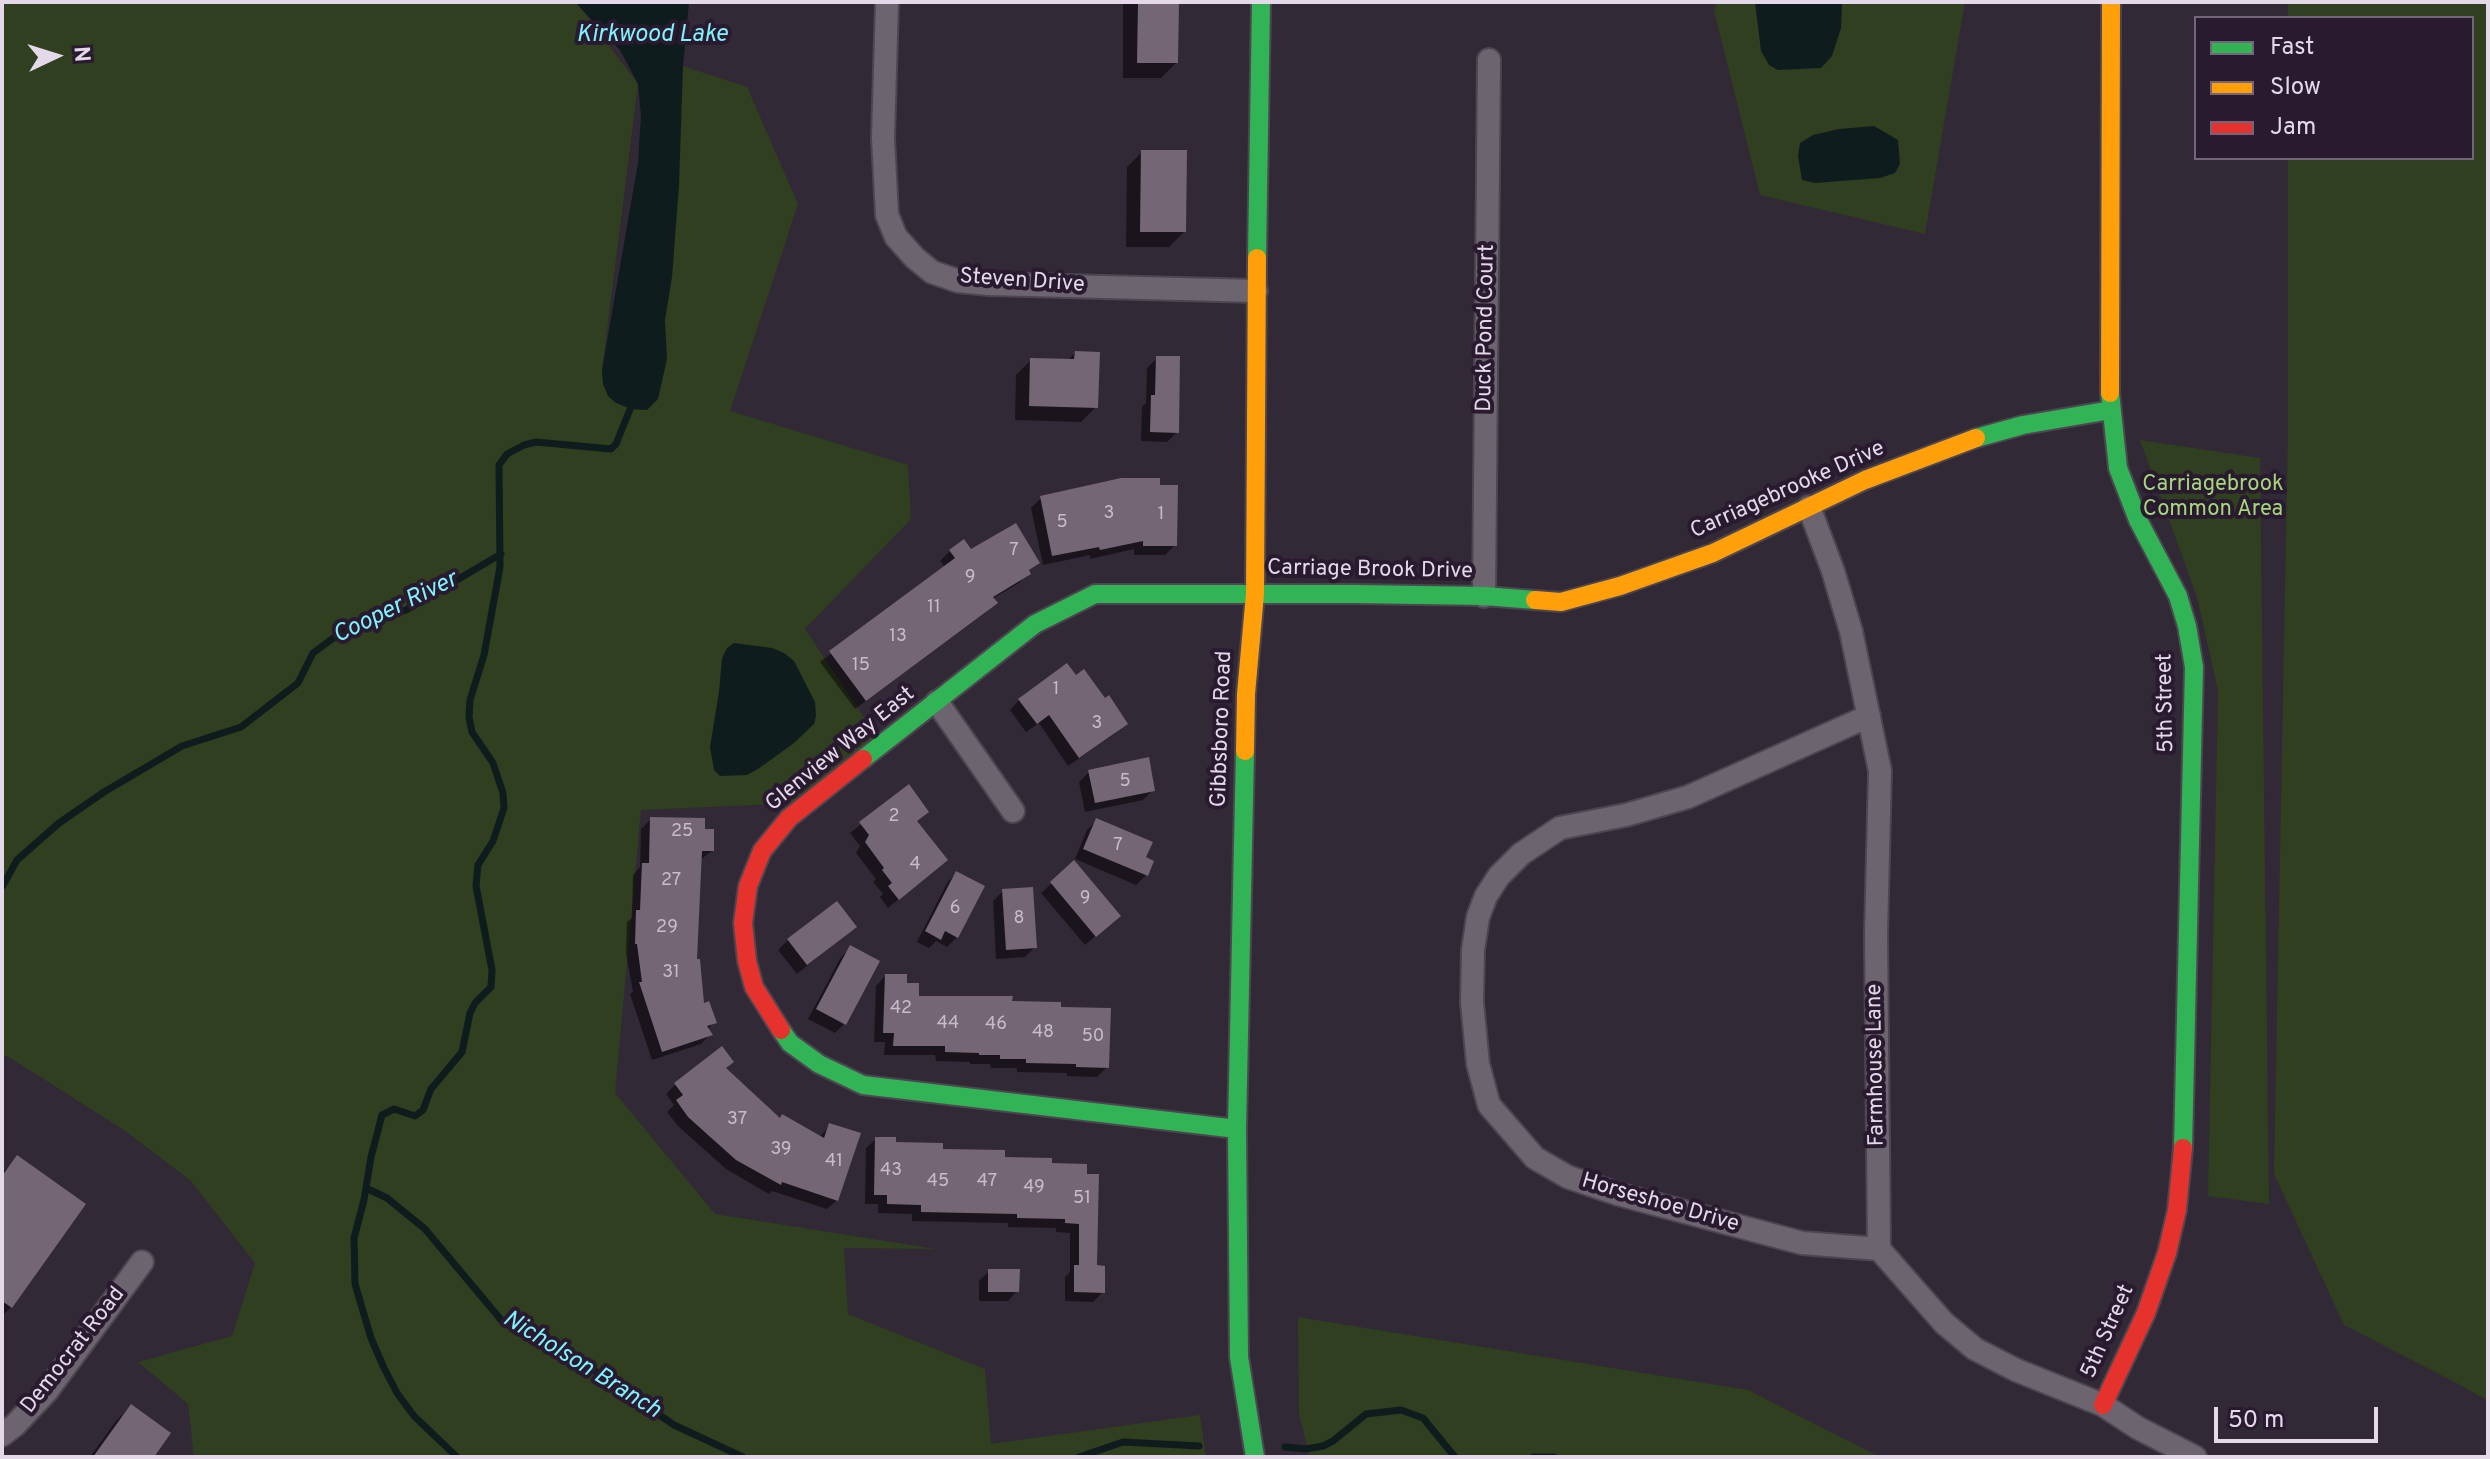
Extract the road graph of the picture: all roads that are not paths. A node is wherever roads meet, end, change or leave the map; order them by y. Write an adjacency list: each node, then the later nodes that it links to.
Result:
1 (887, 2): 5 (street, Steven Drive)
2 (1261, 2): 5 (street, Gibbsboro Road)
3 (2111, 2): 6 (street, 5th Street)
4 (1489, 60): 9 (street, Duck Pond Court)
5 (1256, 291): 8 (street, Gibbsboro Road)
6 (2111, 410): 7 (street, Carriagebrooke Drive); 16 (street, 5th Street)
7 (1809, 507): 9 (street, Carriagebrooke Drive); 11 (street, Farmhouse Lane)
8 (1255, 594): 9 (street, Carriage Brook Drive); 10 (street, Glenview Way East); 13 (street, Gibbsboro Road)
9 (1484, 596)
10 (937, 702): 12 (street); 13 (street, Glenview Way East)
11 (1869, 716): 14 (street, Farmhouse Lane); 14 (street, Horseshoe Drive)
12 (1013, 811)
13 (1237, 1129): 18 (street, Gibbsboro Road)
14 (1879, 1249): 16 (street)
15 (142, 1262): 17 (street, Democrat Road)
16 (2103, 1405): 19 (street)
17 (2, 1435)
18 (1255, 1457)
19 (2195, 1457)

